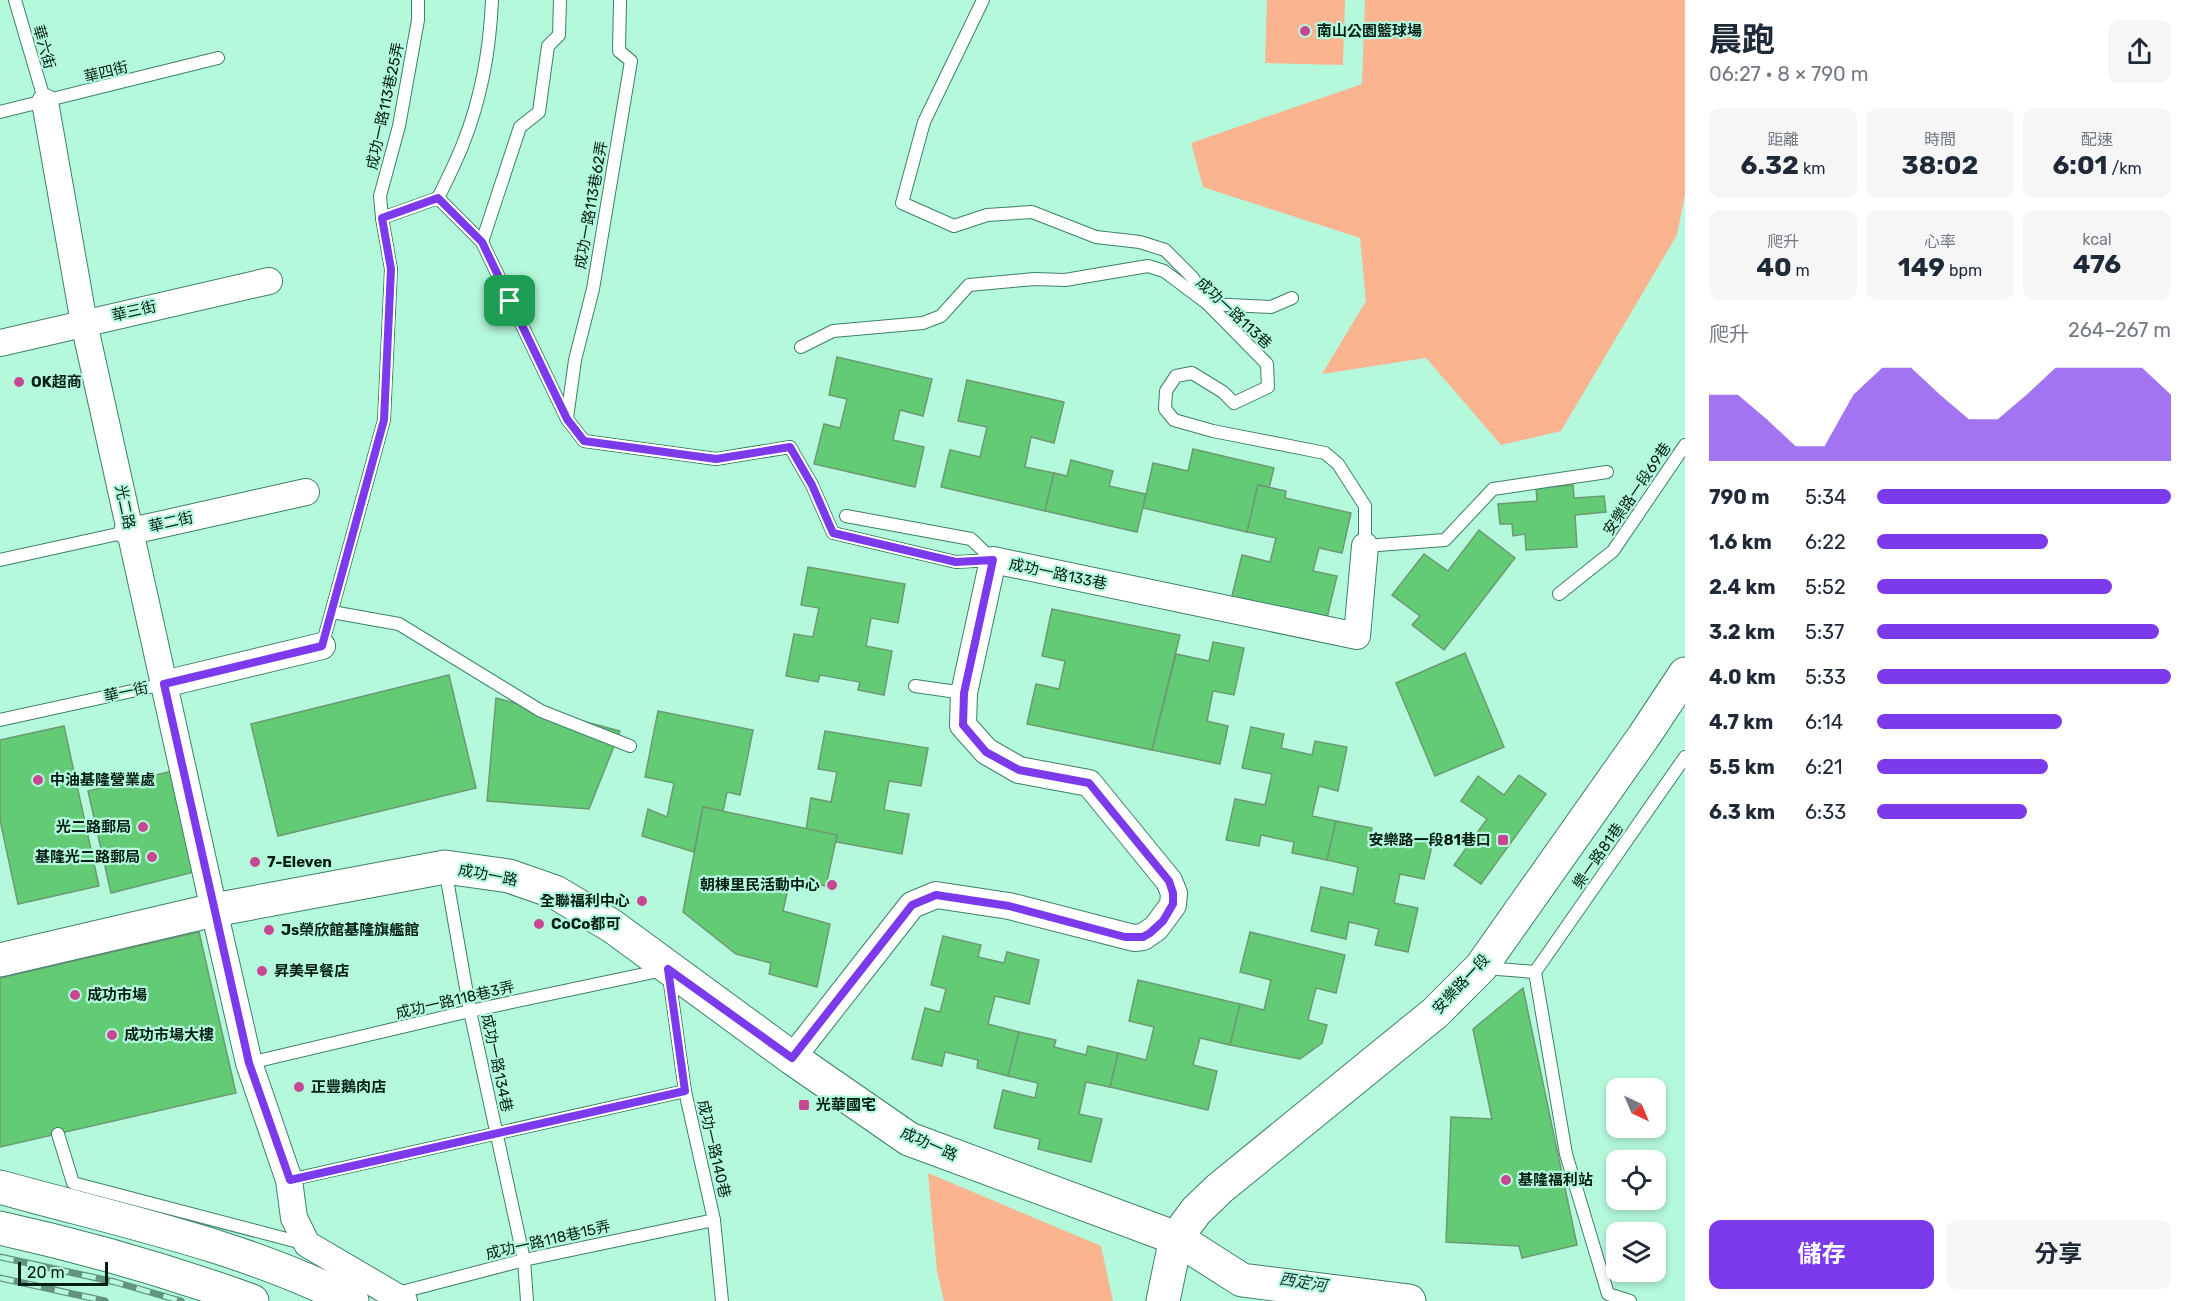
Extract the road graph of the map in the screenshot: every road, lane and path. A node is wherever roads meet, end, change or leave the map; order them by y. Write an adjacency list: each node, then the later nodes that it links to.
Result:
1 (15, 0): 8 (lane, 華六街)
2 (418, 0): 11 (lane, 成功一路113巷25弄)
3 (492, 0): 10 (lane)
4 (560, 0): 12 (lane)
5 (621, 0): 19 (lane, 成功一路113巷62弄)
6 (983, 0): 15 (lane)
7 (218, 58): 8 (lane, 華四街)
8 (45, 102): 9 (lane, 華四街); 16 (street, 光二路)
9 (0, 112)
10 (438, 198): 11 (lane); 12 (lane)
11 (382, 218): 29 (lane)
12 (482, 242): 19 (lane)
13 (269, 281): 16 (street, 華三街)
14 (1292, 298): 15 (lane)
15 (1208, 304): 18 (lane, 成功一路113巷); 25 (lane, 成功一路113巷)
16 (84, 323): 17 (street, 華三街); 24 (street, 光二路)
17 (0, 343)
18 (801, 347)
19 (567, 419): 27 (lane)
20 (1685, 445): 28 (lane, 安樂路一段69巷)
21 (1607, 472): 25 (lane)
22 (306, 492): 24 (street, 華二街)
23 (846, 516): 27 (lane)
24 (128, 532): 26 (lane, 華二街); 32 (street, 光二路)
25 (1365, 546): 27 (street, 成功一路133巷)
26 (0, 560)
27 (993, 560): 34 (street, 成功一路133巷)
28 (1559, 594)
29 (332, 612): 30 (lane); 36 (lane)
30 (322, 646): 32 (street, 華一街)
31 (1685, 674): 41 (main road, 安樂路一段)
32 (164, 684): 35 (lane, 華一街); 39 (street, 光二路)
33 (915, 686): 34 (lane)
34 (964, 693): 45 (street, 成功一路133巷)
35 (0, 720)
36 (630, 746)
37 (1685, 757): 43 (lane, 樂一路81巷)
38 (445, 867): 39 (main road, 成功一路); 42 (main road, 成功一路); 44 (lane, 成功一路134巷)
39 (214, 910): 40 (main road, 成功一路); 46 (street, 光二路)
40 (0, 960)
41 (1481, 967): 43 (lane); 55 (main road, 安樂路一段)
42 (668, 969): 44 (lane, 成功一路118巷3弄); 45 (main road, 成功一路); 47 (lane, 成功一路140巷)
43 (1535, 972): 64 (lane)
44 (470, 1011): 46 (lane, 成功一路118巷3弄); 48 (lane, 成功一路134巷)
45 (792, 1058): 55 (main road, 成功一路)
46 (249, 1063): 50 (street, 光二路)
47 (685, 1091): 48 (lane); 52 (lane, 成功一路140巷)
48 (496, 1133): 50 (lane); 56 (lane, 成功一路134巷)
49 (58, 1134): 54 (lane)
50 (290, 1180): 54 (street, 光二路)
51 (0, 1187): 59 (main road)
52 (714, 1220): 56 (lane, 成功一路118巷15弄); 61 (lane, 成功一路140巷)
53 (0, 1228): 58 (main road)
54 (308, 1244): 57 (street)
55 (1175, 1245): 62 (main road); 63 (main road, 成功一路)
56 (524, 1260): 57 (lane, 成功一路118巷15弄); 60 (lane, 成功一路134巷)
57 (397, 1298)
58 (252, 1301)
59 (352, 1301)
60 (527, 1301)
61 (722, 1301)
62 (1163, 1301)
63 (1409, 1301)
64 (1630, 1301)

